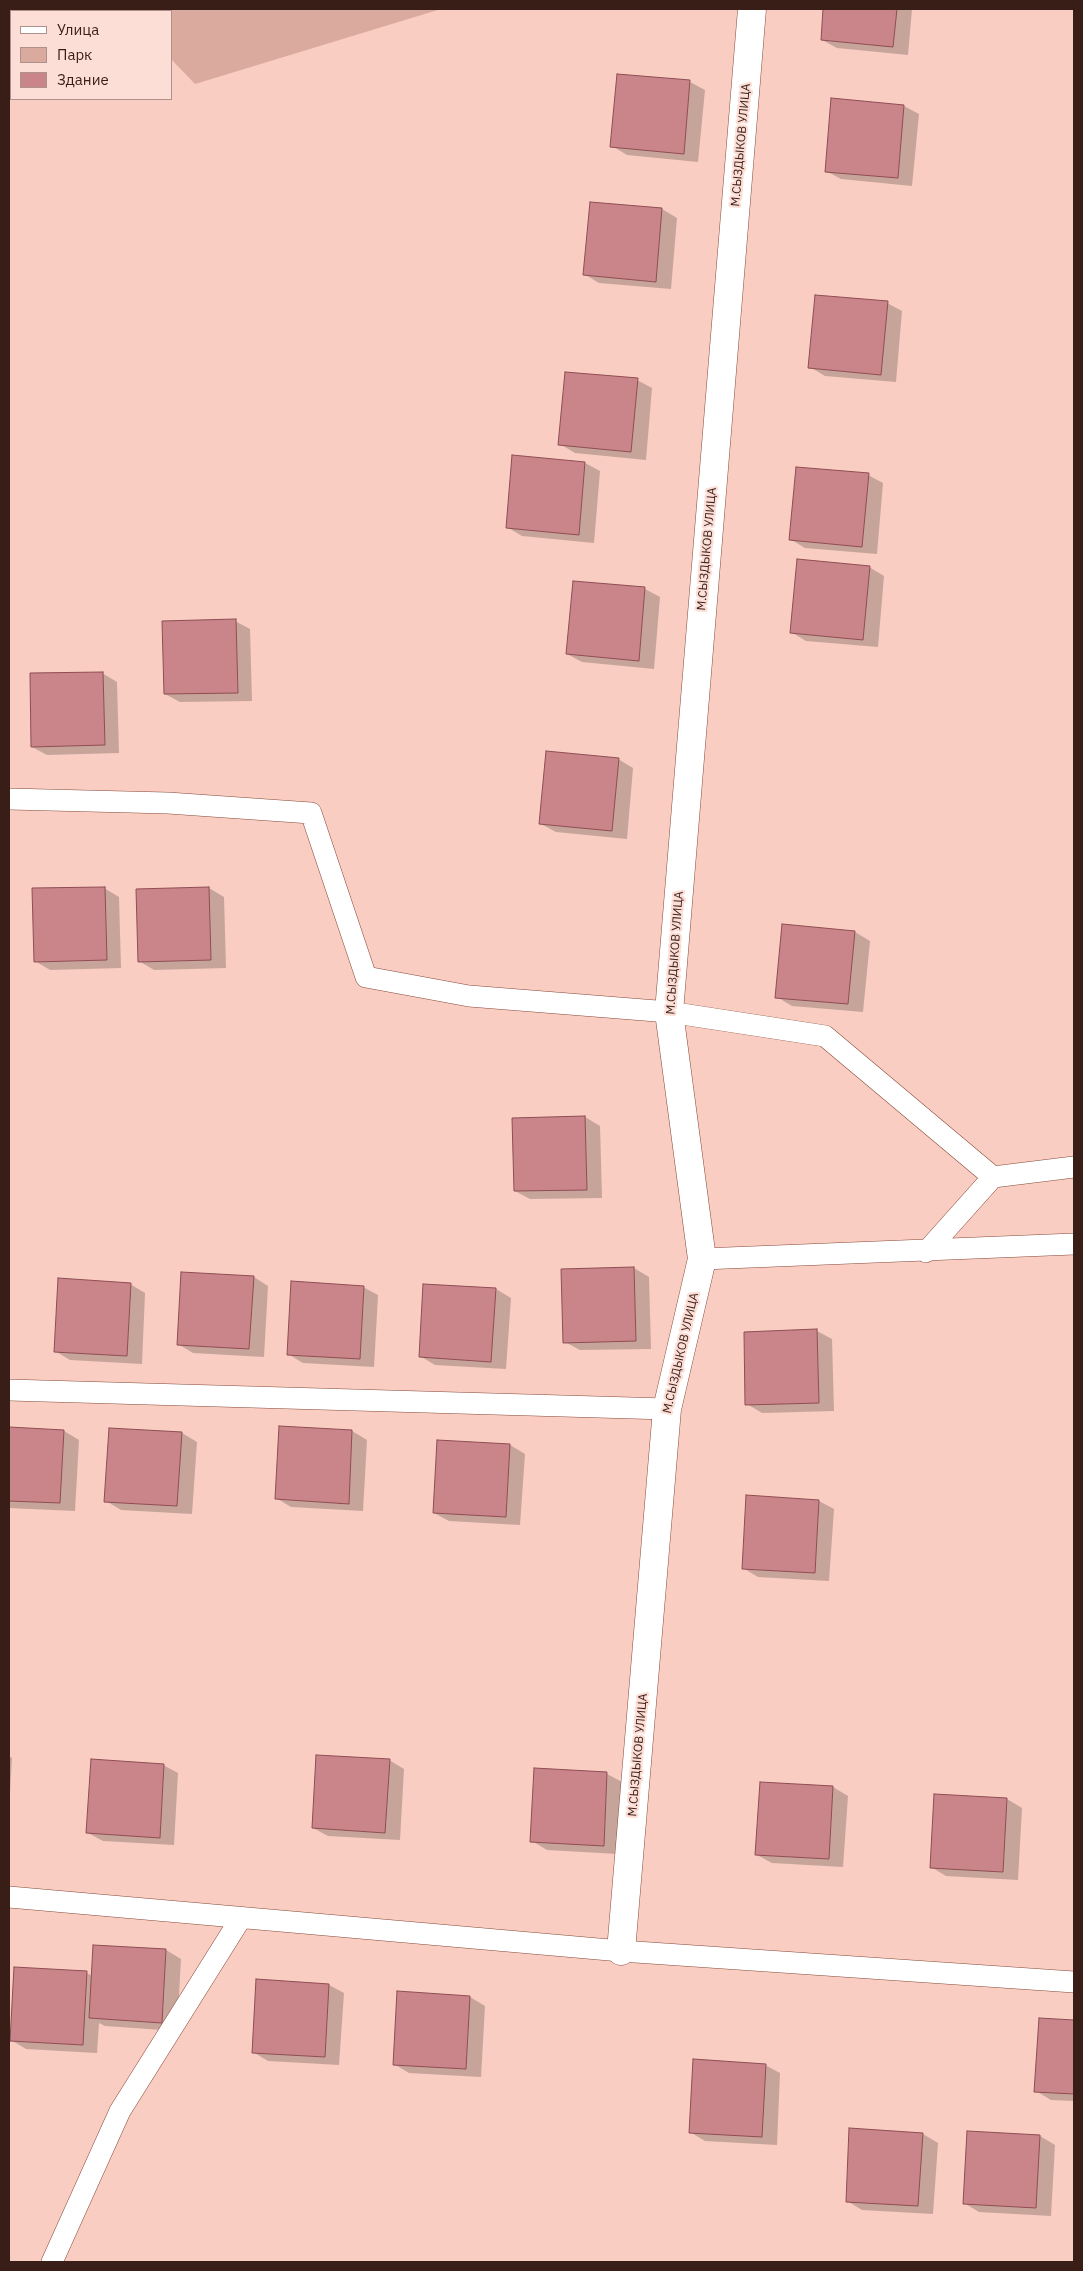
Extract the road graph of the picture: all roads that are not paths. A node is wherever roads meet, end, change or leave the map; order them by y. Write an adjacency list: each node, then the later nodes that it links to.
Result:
1 (752, 9): 3 (street, М.СЫЗДЫКОВ УЛИЦА)
2 (9, 799): 3 (lane)
3 (669, 1012): 5 (lane); 8 (street, М.СЫЗДЫКОВ УЛИЦА)
4 (1074, 1168): 5 (lane)
5 (993, 1177): 7 (lane)
6 (1074, 1244): 7 (lane)
7 (926, 1252): 8 (lane)
8 (702, 1259): 10 (street, М.СЫЗДЫКОВ УЛИЦА)
9 (9, 1390): 10 (lane)
10 (666, 1409): 13 (street, М.СЫЗДЫКОВ УЛИЦА)
11 (9, 1897): 12 (lane)
12 (241, 1918): 13 (lane); 15 (lane)
13 (621, 1951): 14 (lane)
14 (1074, 1982)
15 (52, 2262)

